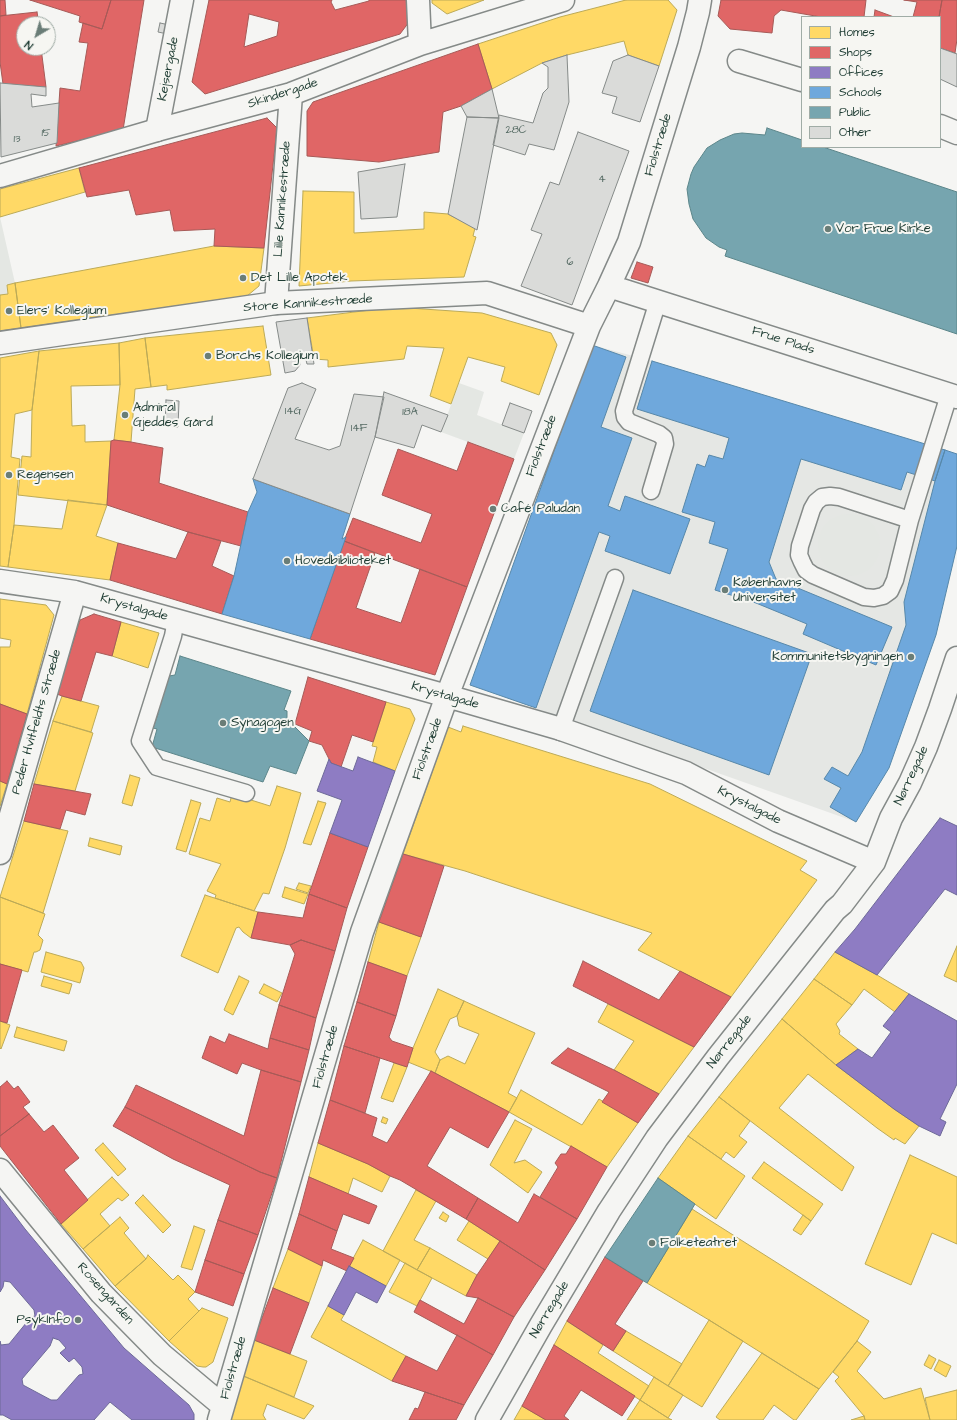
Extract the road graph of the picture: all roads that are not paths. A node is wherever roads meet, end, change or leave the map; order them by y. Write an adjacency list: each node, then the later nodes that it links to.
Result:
1 (418, 0): 5 (street)
2 (563, 0): 5 (street, Skindergade)
3 (700, 0): 13 (street, Fiolstræde)
4 (181, 4): 10 (street, Kejsergade)
5 (420, 44): 8 (street, Skindergade)
6 (739, 61): 7 (street)
7 (801, 80)
8 (291, 94): 10 (street, Skindergade); 15 (street, Lille Kannikestræde)
9 (941, 126): 11 (street)
10 (157, 130): 12 (street, Skindergade)
11 (957, 133)
12 (0, 176)
13 (609, 286): 14 (street, Frue Plads); 16 (street, Fiolstræde)
14 (658, 301): 18 (street, Frue Plads); 19 (lane)
15 (276, 303): 16 (street, Store Kannikestræde); 17 (street, Store Kannikestræde)
16 (589, 326): 26 (street, Fiolstræde)
17 (0, 343)
18 (953, 396): 20 (lane)
19 (651, 491)
20 (910, 520): 20 (lane)
21 (615, 578): 27 (lane)
22 (0, 582): 23 (street, Krystalgade)
23 (75, 592): 24 (street, Krystalgade); 29 (street, Peder Hvitfeldts Stræde)
24 (176, 620): 26 (street, Krystalgade); 28 (lane)
25 (957, 658): 30 (street, Nørregade)
26 (447, 696): 27 (street, Krystalgade); 32 (street, Fiolstræde)
27 (561, 730): 30 (street, Krystalgade)
28 (246, 792)
29 (0, 853)
30 (874, 862): 33 (street, Nørregade)
31 (0, 1170): 32 (street, Rosengården)
32 (221, 1413)
33 (487, 1420)

